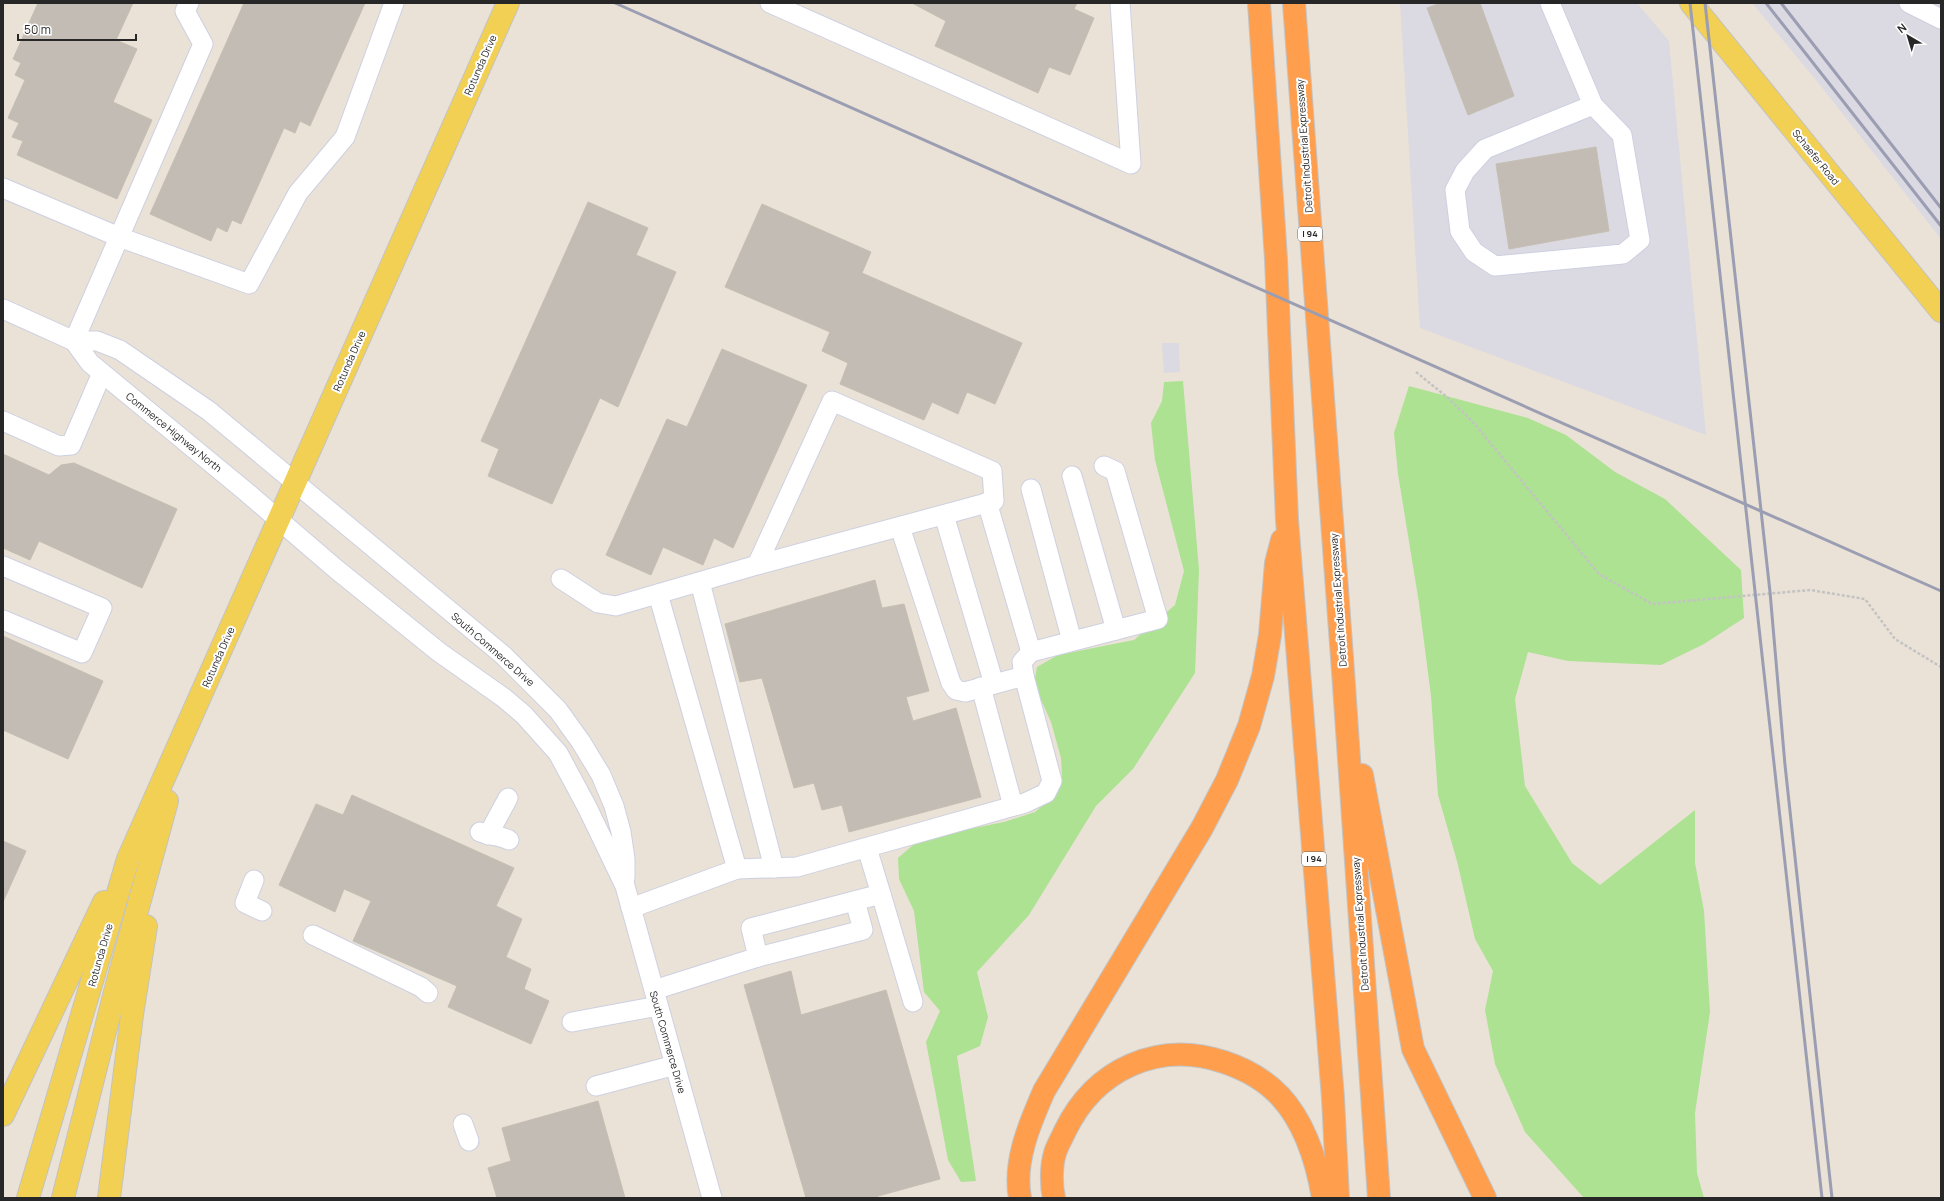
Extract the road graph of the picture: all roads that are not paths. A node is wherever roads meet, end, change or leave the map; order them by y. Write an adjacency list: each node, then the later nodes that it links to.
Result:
1 (189, 3): 14 (street)
2 (394, 3): 14 (street)
3 (508, 3): 22 (main road, Rotunda Drive)
4 (770, 3): 5 (street)
5 (1120, 3)
6 (1259, 3): 27 (highway, I 94)
7 (1294, 3): 38 (highway, Detroit Industrial Expressway / I 94)
8 (1550, 3): 12 (street)
9 (1691, 3): 16 (main road, Schaefer Road)
10 (1910, 3): 11 (street)
11 (1941, 18)
12 (1593, 105): 12 (street)
13 (3, 188): 14 (street)
14 (119, 236): 17 (street)
15 (3, 309): 17 (street, Commerce Highway North)
16 (1941, 311)
17 (74, 341): 18 (street, Commerce Highway North); 22 (street, Commerce Highway North)
18 (102, 373): 19 (street); 26 (street, Commerce Highway North)
19 (3, 421)
20 (1104, 466): 35 (street)
21 (1072, 476): 35 (street)
22 (295, 483): 26 (main road, Rotunda Drive); 50 (street, South Commerce Drive)
23 (1031, 489): 36 (street)
24 (987, 502): 25 (street); 29 (street); 37 (street)
25 (944, 515): 28 (street); 40 (street)
26 (279, 520): 41 (main road, Rotunda Drive); 50 (street, South Commerce Drive)
27 (1287, 520): 68 (highway); 71 (highway, I 94)
28 (900, 527): 29 (street); 40 (street)
29 (757, 565): 32 (street)
30 (3, 566): 34 (street)
31 (561, 579): 33 (street)
32 (700, 582): 33 (street); 47 (street)
33 (658, 594): 48 (street)
34 (3, 620)
35 (1116, 630): 36 (street)
36 (1072, 641): 37 (street)
37 (1031, 652): 39 (street)
38 (1343, 671): 72 (highway, Detroit Industrial Expressway / I 94); 73 (highway)
39 (1024, 676): 40 (street); 43 (street)
40 (988, 686): 43 (street)
41 (190, 719): 44 (main road, Rotunda Drive); 63 (main road); 64 (main road, Rotunda Drive)
42 (508, 798): 45 (street)
43 (1013, 806): 46 (street)
44 (161, 820): 65 (main road, Rotunda Drive); 66 (main road)
45 (509, 840)
46 (868, 848): 47 (street); 51 (street)
47 (774, 868): 48 (street)
48 (737, 869): 53 (street)
49 (254, 880): 54 (street)
50 (625, 886): 53 (street, South Commerce Drive)
51 (881, 894): 52 (street); 59 (street)
52 (855, 901): 56 (street); 56 (street)
53 (631, 908): 58 (street, South Commerce Drive)
54 (262, 911)
55 (313, 936): 57 (street)
56 (758, 957): 58 (street)
57 (428, 993)
58 (656, 998): 60 (street); 61 (street, South Commerce Drive)
59 (913, 1002)
60 (572, 1022)
61 (675, 1066): 62 (street); 67 (street, South Commerce Drive)
62 (596, 1086)
63 (3, 1115)
64 (28, 1198)
65 (63, 1198)
66 (109, 1198)
67 (712, 1198)
68 (1020, 1198)
69 (1054, 1198): 70 (highway)
70 (1323, 1198)
71 (1338, 1198)
72 (1379, 1198)
73 (1485, 1198)

